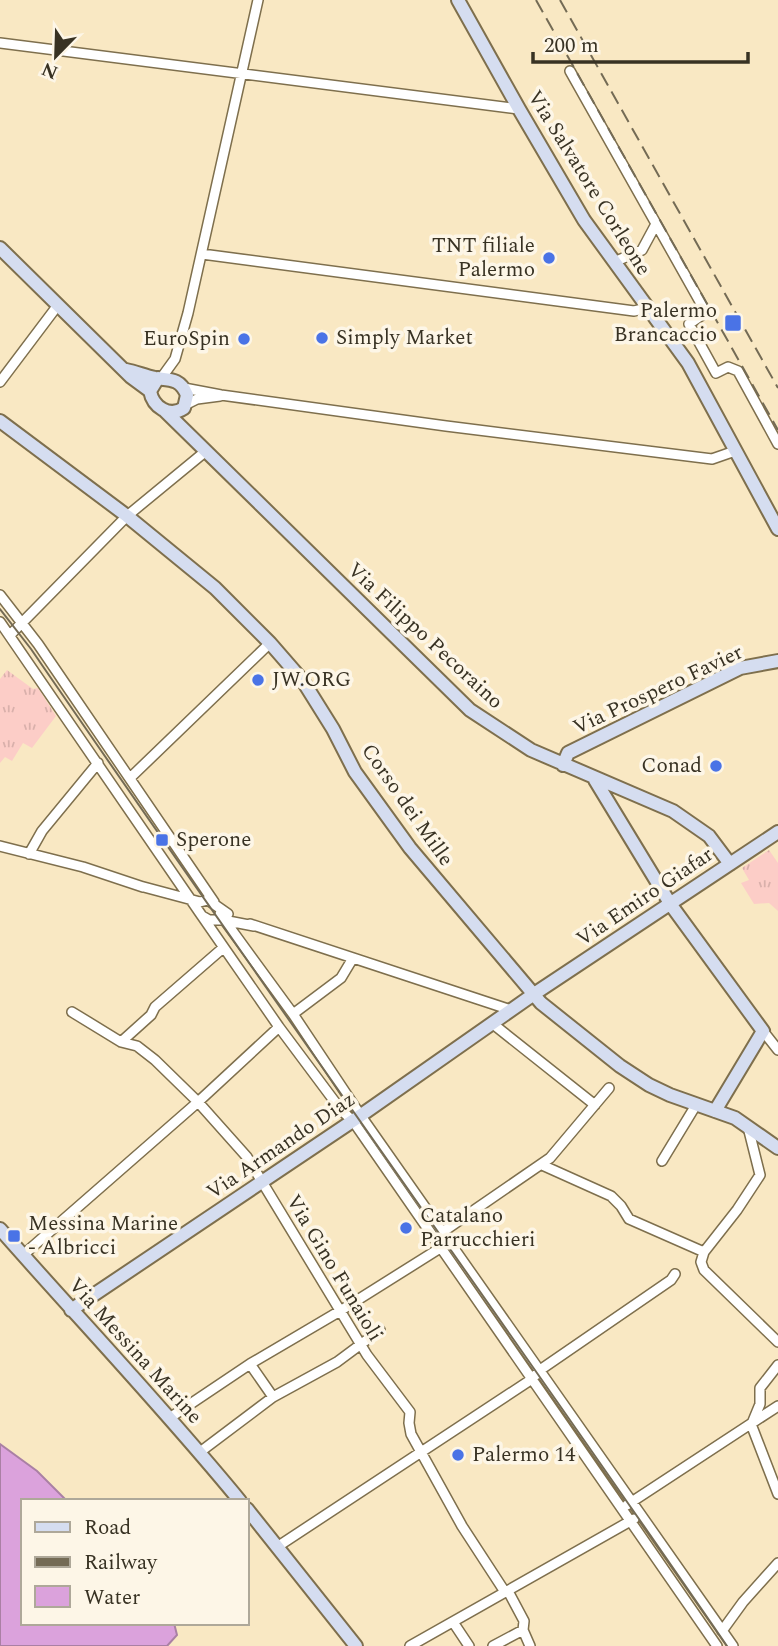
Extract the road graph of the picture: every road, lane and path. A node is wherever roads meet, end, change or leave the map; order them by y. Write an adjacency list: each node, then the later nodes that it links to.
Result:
1 (258, 0): 5 (street)
2 (458, 0): 6 (street, Via Salvatore Corleone)
3 (0, 43): 5 (street)
4 (570, 71): 7 (street)
5 (242, 74): 6 (street); 9 (street)
6 (519, 110): 10 (street, Via Salvatore Corleone)
7 (656, 225): 10 (street); 24 (street)
8 (0, 248): 11 (street)
9 (202, 254): 12 (street); 13 (street)
10 (614, 261): 12 (street, Via Salvatore Corleone)
11 (58, 305): 14 (street); 16 (street)
12 (647, 308): 26 (street, Via Salvatore Corleone)
13 (175, 359): 15 (street); 17 (street)
14 (123, 369): 15 (street); 18 (street)
15 (160, 378): 17 (street); 18 (street)
16 (0, 382)
17 (180, 384): 19 (street); 20 (street)
18 (150, 391): 21 (street)
19 (221, 395): 20 (street); 26 (street)
20 (185, 406): 21 (street); 23 (street)
21 (165, 411): 23 (street, Via Filippo Pecoraino)
22 (0, 421): 27 (street, Corso dei Mille)
23 (192, 437): 25 (street, Via Filippo Pecoraino)
24 (778, 444)
25 (206, 451): 27 (street); 36 (street, Via Filippo Pecoraino)
26 (735, 451): 28 (street, Via Salvatore Corleone)
27 (127, 516): 31 (street); 33 (street, Corso dei Mille)
28 (778, 528)
29 (0, 595): 31 (street)
30 (0, 622): 32 (street)
31 (23, 623): 32 (street); 37 (street)
32 (10, 635): 35 (street)
33 (270, 643): 37 (street); 56 (street, Corso dei Mille)
34 (778, 662): 36 (street, Via Prospero Favier)
35 (98, 762): 43 (street); 45 (street)
36 (563, 765): 38 (street, Via Filippo Pecoraino)
37 (130, 778): 50 (street)
38 (595, 779): 39 (street, Via Filippo Pecoraino); 40 (street)
39 (624, 792): 40 (street); 44 (street, Via Filippo Pecoraino)
40 (607, 800): 48 (street)
41 (778, 832): 44 (street, Via Emiro Giafar)
42 (0, 846): 43 (street)
43 (29, 854): 46 (street)
44 (730, 864): 48 (street, Via Emiro Giafar)
45 (169, 867): 47 (street); 49 (street)
46 (140, 886): 47 (street); 49 (street)
47 (157, 889): 49 (street)
48 (671, 905): 56 (street, Via Emiro Giafar); 62 (street)
49 (197, 907): 50 (street); 50 (street); 54 (street)
50 (219, 913): 51 (street); 52 (street); 53 (street)
51 (241, 924): 52 (street); 53 (street)
52 (254, 926): 55 (street)
53 (233, 934): 59 (street)
54 (223, 948): 61 (street); 63 (street)
55 (353, 958): 57 (street); 59 (street)
56 (534, 994): 57 (street, Via Emiro Giafar); 68 (street, Corso dei Mille)
57 (511, 1010): 60 (street, Via Armando Diaz)
58 (72, 1012): 63 (street, Via Gino Funaioli)
59 (293, 1014): 70 (street)
60 (493, 1024): 67 (street); 70 (street, Via Armando Diaz)
61 (279, 1027): 66 (street); 70 (street)
62 (764, 1031): 64 (street); 69 (street)
63 (121, 1042): 66 (street, Via Gino Funaioli)
64 (778, 1050)
65 (609, 1088): 67 (street)
66 (198, 1102): 75 (street, Via Gino Funaioli); 82 (street)
67 (595, 1105): 74 (street)
68 (696, 1105): 69 (street, Corso dei Mille); 73 (street)
69 (715, 1111): 71 (street, Corso dei Mille)
70 (357, 1119): 75 (street, Via Armando Diaz); 77 (street); 78 (street)
71 (748, 1127): 72 (street, Corso dei Mille); 81 (street)
72 (778, 1148)
73 (662, 1161)
74 (542, 1165): 77 (street); 81 (street)
75 (261, 1181): 84 (street, Via Armando Diaz); 85 (street, Via Gino Funaioli)
76 (0, 1229): 82 (street, Via Messina Marine)
77 (444, 1231): 78 (street); 79 (street)
78 (433, 1238): 80 (street)
79 (451, 1241): 80 (street); 91 (street)
80 (440, 1248): 85 (street); 92 (street)
81 (704, 1252): 87 (street)
82 (23, 1255): 84 (street, Via Messina Marine)
83 (675, 1274): 91 (street)
84 (71, 1310): 96 (street, Via Messina Marine)
85 (340, 1311): 88 (street, Via Gino Funaioli); 89 (street)
86 (380, 1330): 88 (street)
87 (778, 1342)
88 (362, 1346): 94 (street); 99 (street, Via Gino Funaioli)
89 (250, 1364): 94 (street); 96 (street)
90 (778, 1365): 93 (street)
91 (540, 1370): 92 (street); 102 (street)
92 (532, 1379): 99 (street); 103 (street)
93 (760, 1396): 95 (street); 97 (street)
94 (273, 1397): 98 (street)
95 (777, 1406): 97 (street)
96 (171, 1417): 98 (street, Via Messina Marine)
97 (751, 1424): 100 (street); 102 (street)
98 (200, 1452): 101 (street, Via Messina Marine)
99 (422, 1452): 107 (street); 109 (street, Via Gino Funaioli)
100 (778, 1494)
101 (238, 1499)
102 (632, 1501): 103 (street); 105 (street)
103 (621, 1508): 106 (street)
104 (248, 1510): 107 (street)
105 (641, 1514): 106 (street); 112 (street)
106 (631, 1521): 109 (street); 118 (street)
107 (277, 1546): 113 (street)
108 (778, 1563): 112 (street)
109 (506, 1592): 110 (street); 111 (street, Via Gino Funaioli)
110 (453, 1622): 114 (street); 115 (street)
111 (523, 1630): 116 (street); 117 (street, Via Gino Funaioli)
112 (722, 1631): 119 (street)
113 (356, 1646)
114 (410, 1646)
115 (469, 1646)
116 (493, 1646)
117 (530, 1646)
118 (717, 1646)
119 (733, 1646)

